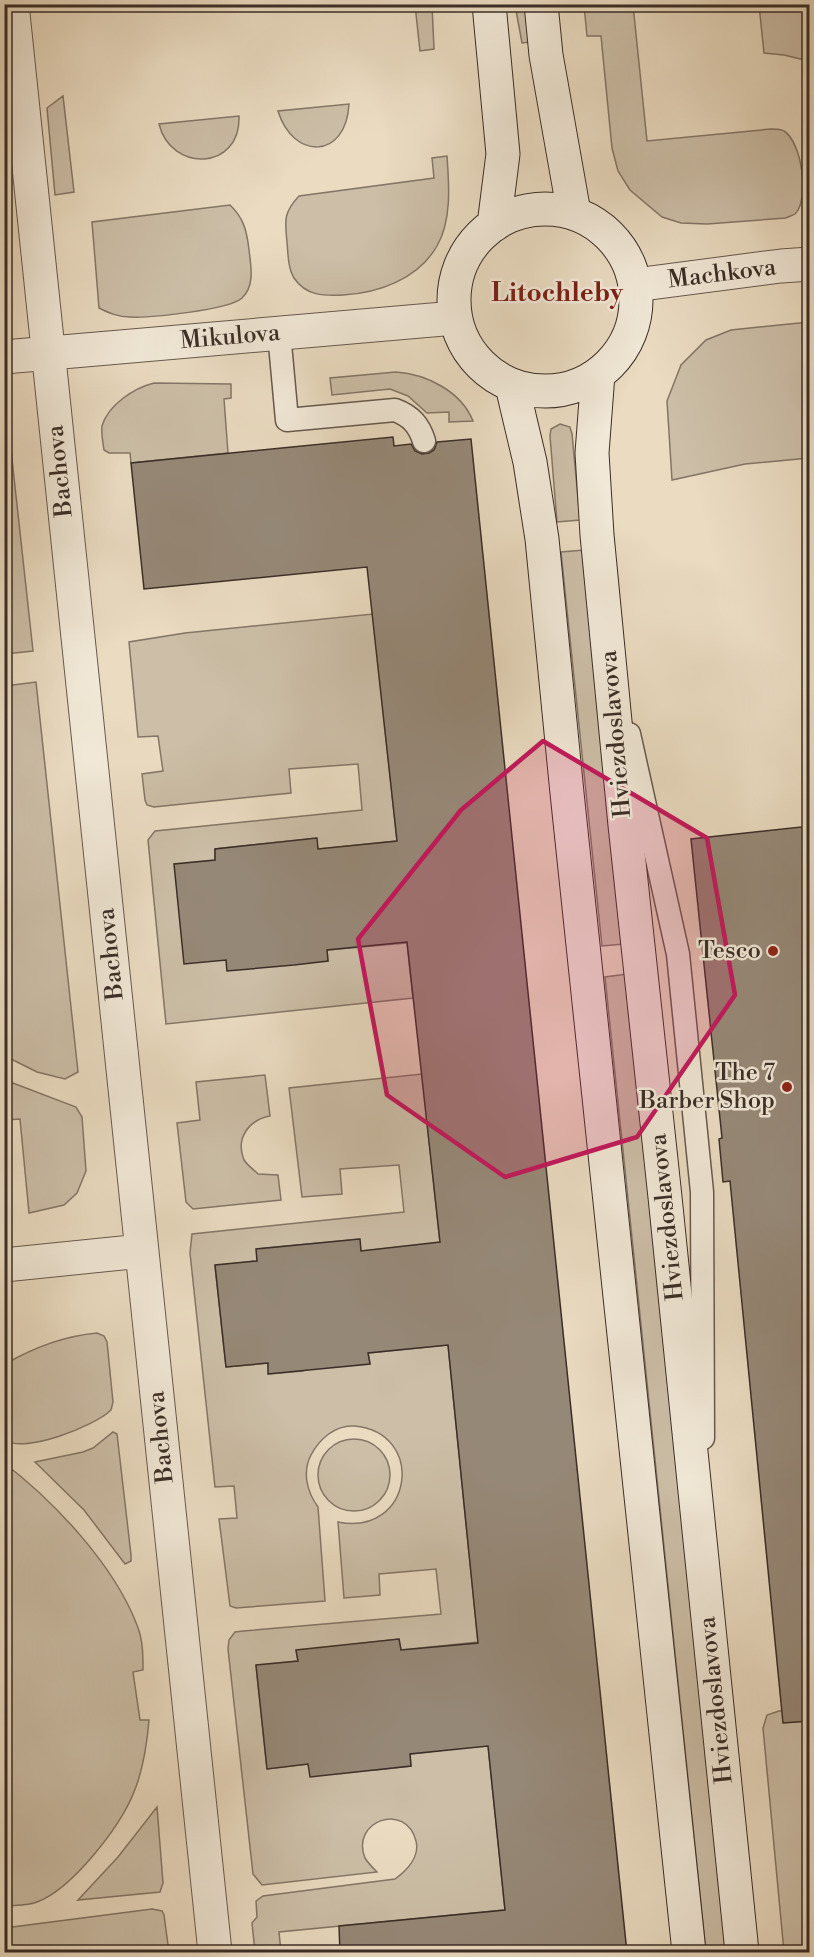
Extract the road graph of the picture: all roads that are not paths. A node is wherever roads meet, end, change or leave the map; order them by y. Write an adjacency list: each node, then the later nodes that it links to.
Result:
1 (12, 4): 10 (street, Bachova)
2 (489, 4): 5 (street)
3 (541, 4): 4 (street)
4 (574, 213): 5 (street); 7 (street)
5 (494, 225): 8 (street)
6 (810, 264): 7 (street, Machkova)
7 (634, 285): 12 (street)
8 (455, 318): 9 (street, Mikulova); 13 (street)
9 (279, 333): 10 (street, Mikulova); 14 (lane)
10 (48, 352): 11 (street, Mikulova); 15 (street, Bachova)
11 (4, 357)
12 (598, 374): 13 (street); 19 (street, Hviezdoslavova)
13 (512, 386): 18 (street)
14 (424, 441)
15 (142, 1251): 16 (street); 17 (street, Bachova)
16 (4, 1265)
17 (215, 1953)
18 (689, 1953)
19 (742, 1953)

